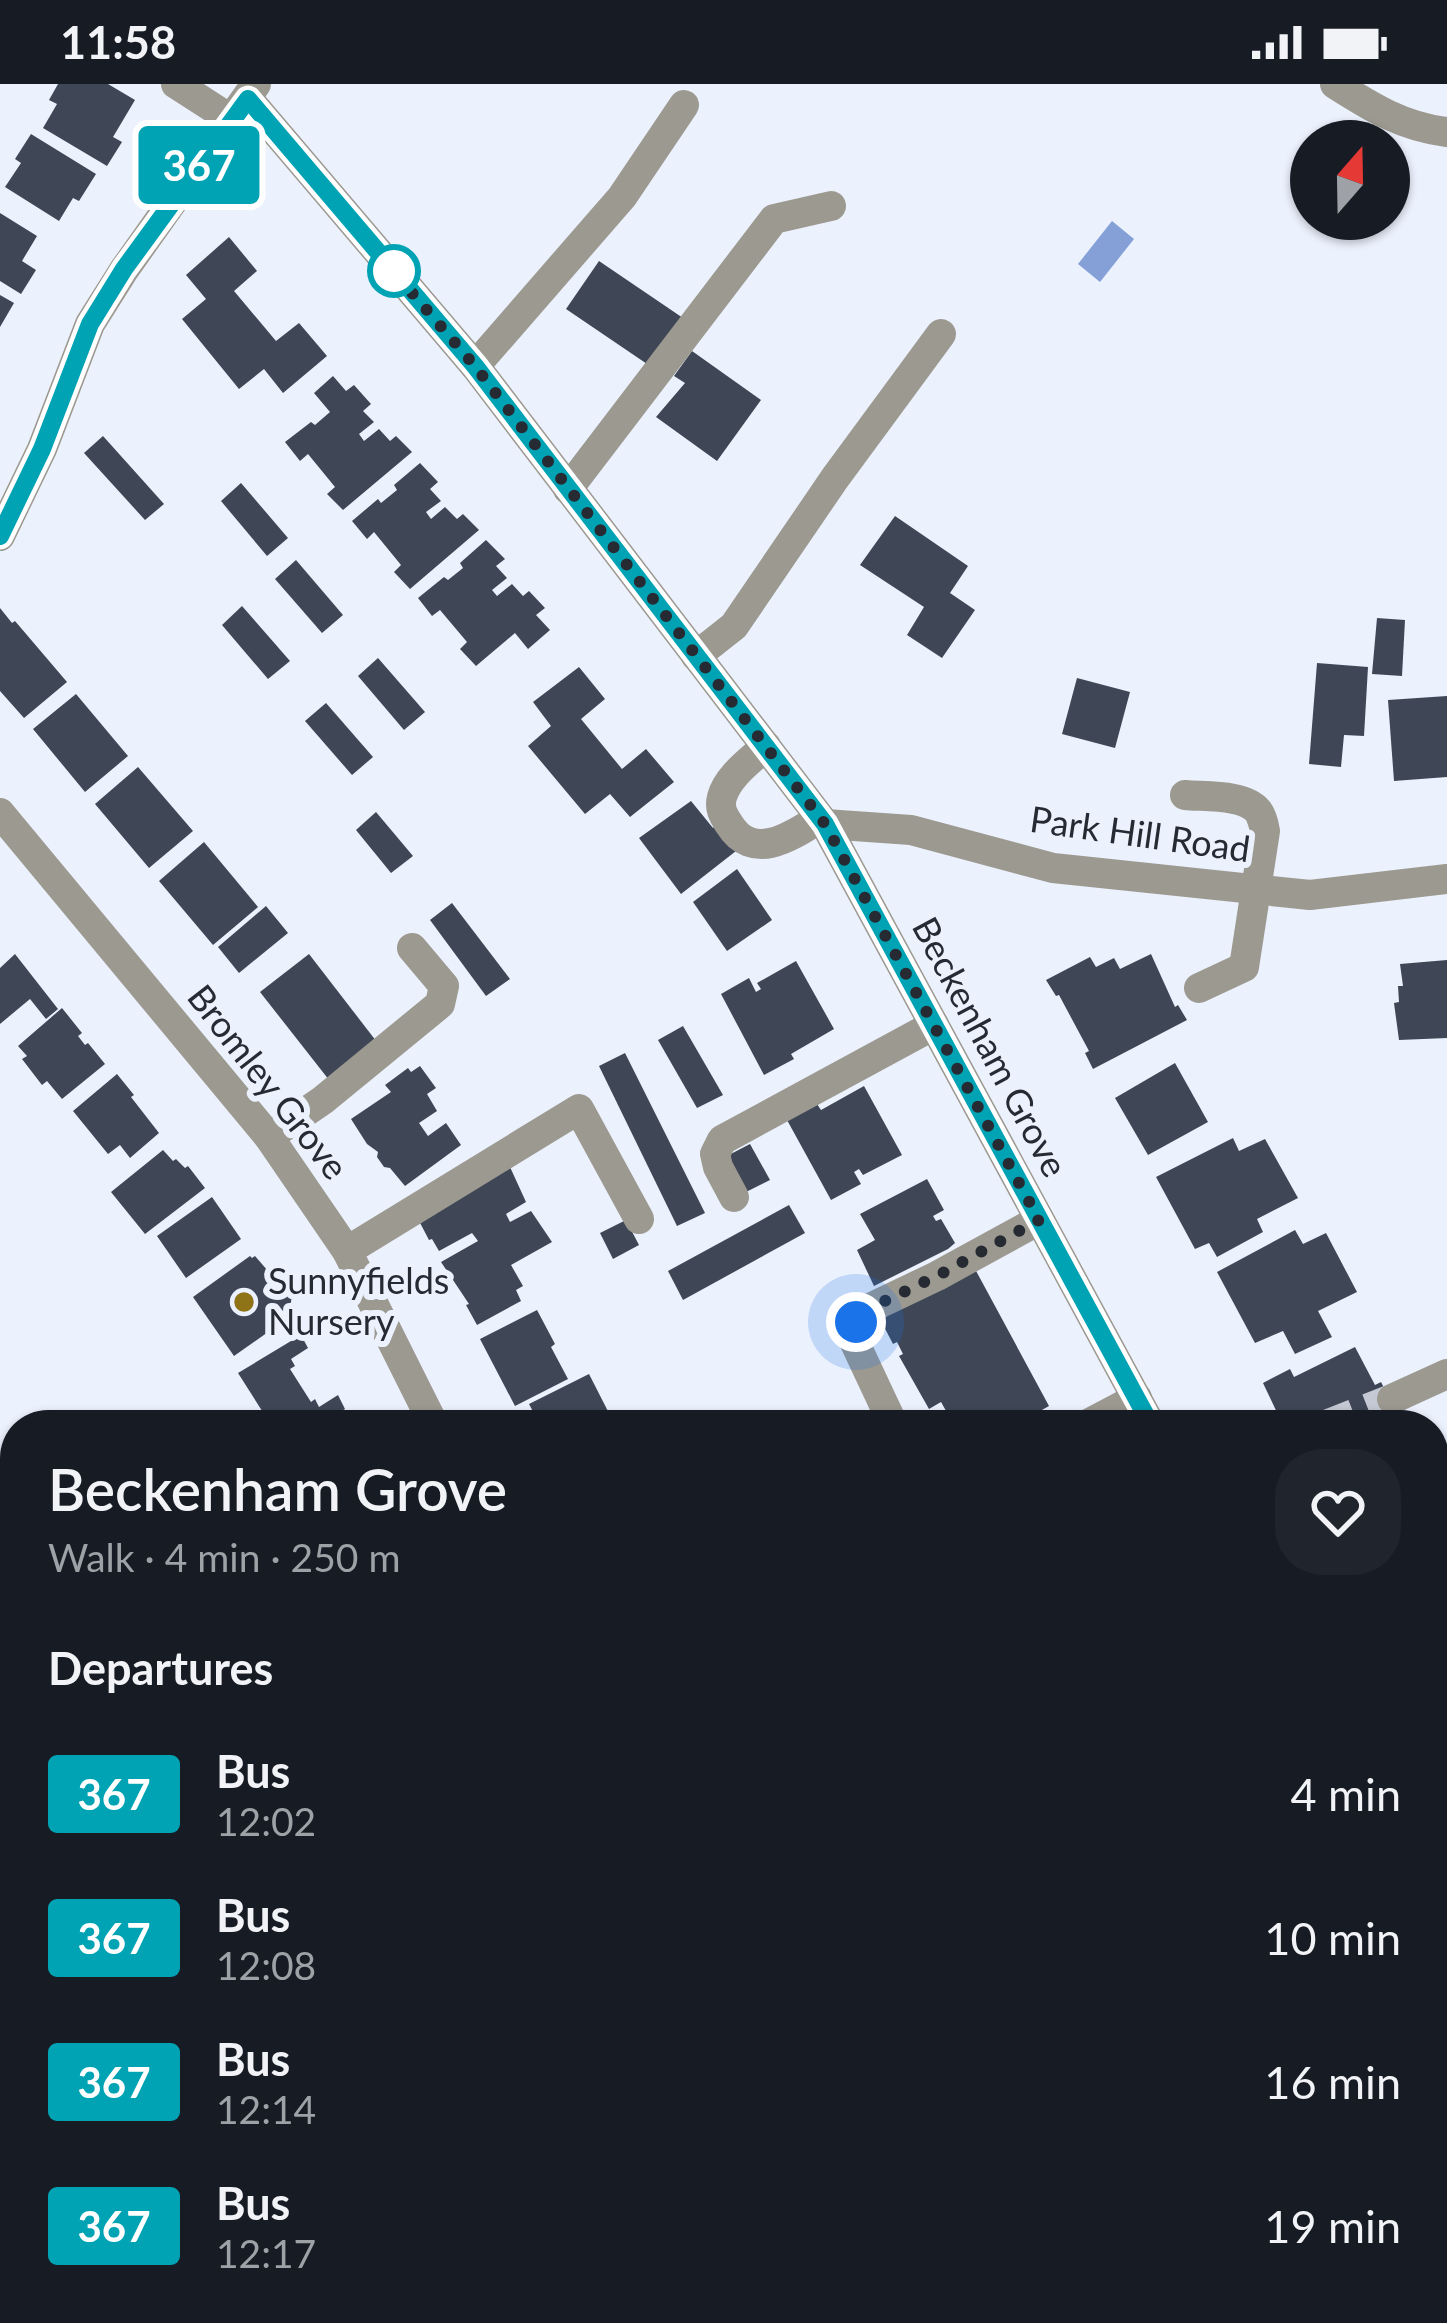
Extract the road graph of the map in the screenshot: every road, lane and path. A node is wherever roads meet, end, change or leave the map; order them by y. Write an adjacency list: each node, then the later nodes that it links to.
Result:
1 (176, 84): 3 (street, Beckenham Grove)
2 (1335, 84): 5 (street)
3 (245, 101): 8 (street, Beckenham Grove); 10 (street)
4 (684, 105): 8 (street)
5 (1447, 132)
6 (831, 206): 9 (street)
7 (941, 334): 11 (street)
8 (475, 366): 9 (street, Beckenham Grove)
9 (568, 488): 11 (street, Beckenham Grove)
10 (0, 536)
11 (696, 656): 12 (street, Beckenham Grove)
12 (766, 746): 15 (street, Beckenham Grove); 15 (street)
13 (1185, 795): 17 (street)
14 (0, 813): 21 (street, Bromley Grove)
15 (823, 821): 17 (street, Park Hill Road); 20 (street, Beckenham Grove)
16 (1447, 879): 17 (street, Park Hill Road)
17 (1256, 890): 19 (street)
18 (412, 948): 21 (street)
19 (1199, 988)
20 (934, 1025): 22 (street); 24 (street, Beckenham Grove)
21 (269, 1137): 25 (street, Bromley Grove)
22 (734, 1197)
23 (639, 1220): 25 (street)
24 (1039, 1220): 29 (street); 30 (street, Beckenham Grove)
25 (347, 1251): 28 (street, Bromley Grove)
26 (1447, 1374): 27 (street)
27 (1392, 1399)
28 (426, 1410)
29 (886, 1410)
30 (1143, 1410)

